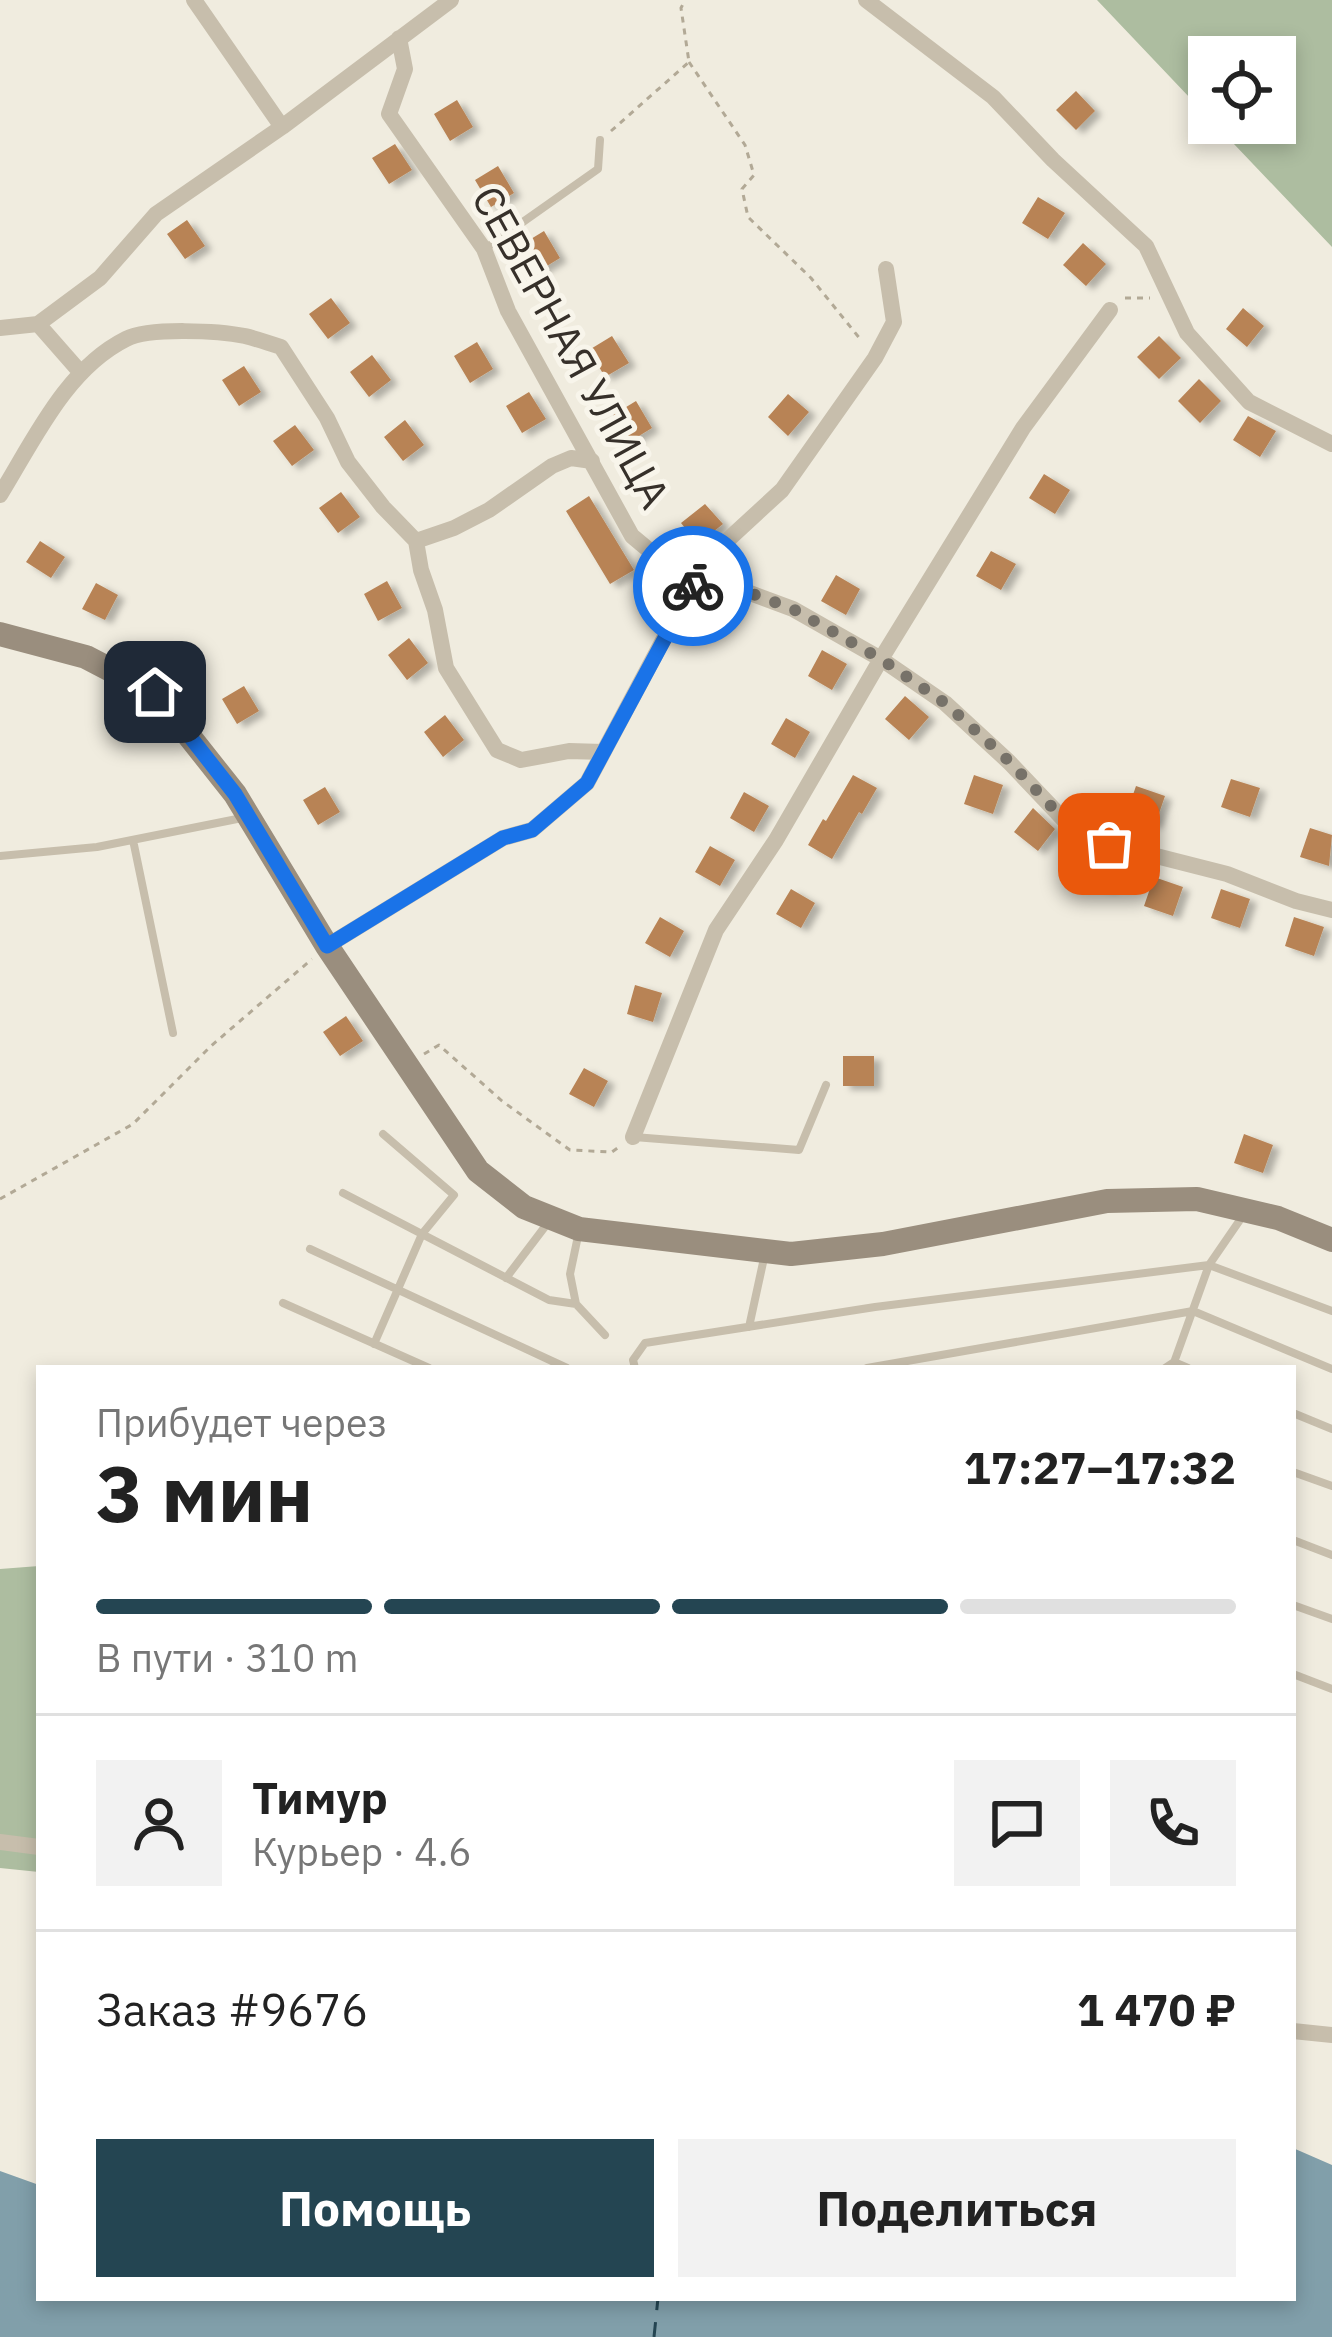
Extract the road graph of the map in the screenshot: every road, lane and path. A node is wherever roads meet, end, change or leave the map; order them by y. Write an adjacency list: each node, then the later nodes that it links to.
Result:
1 (194, 0): 7 (street)
2 (452, 0): 5 (street)
3 (686, 0): 6 (path)
4 (866, 0): 12 (street)
5 (399, 38): 7 (street); 9 (street, СЕВЕРНАЯ УЛИЦА)
6 (689, 62): 8 (path); 15 (path)
7 (282, 127): 13 (street)
8 (600, 140): 9 (lane)
9 (484, 249): 18 (street, СЕВЕРНАЯ УЛИЦА)
10 (886, 268): 15 (street)
11 (1110, 310): 12 (path); 23 (street)
12 (1179, 317): 17 (street)
13 (38, 324): 14 (street); 16 (street)
14 (0, 328)
15 (875, 358): 21 (street)
16 (81, 374): 19 (street); 20 (street)
17 (1332, 444)
18 (592, 461): 20 (street); 21 (street, СЕВЕРНАЯ УЛИЦА)
19 (0, 495)
20 (416, 541): 24 (street)
21 (692, 586): 23 (street); 24 (street)
22 (0, 634): 25 (street)
23 (881, 659): 28 (street); 34 (street)
24 (603, 752): 29 (street)
25 (249, 817): 26 (lane); 29 (street)
26 (133, 839): 27 (lane); 30 (lane)
27 (0, 856)
28 (1332, 910)
29 (327, 946): 31 (street); 36 (path)
30 (172, 1033)
31 (407, 1064): 34 (path); 38 (street)
32 (826, 1085): 34 (lane)
33 (383, 1134): 40 (lane)
34 (633, 1137)
35 (344, 1193): 40 (lane)
36 (0, 1199)
37 (1247, 1211): 41 (street); 43 (street); 44 (lane)
38 (552, 1218): 39 (street); 45 (lane)
39 (579, 1228): 43 (street); 48 (lane)
40 (422, 1234): 45 (lane); 46 (lane)
41 (1332, 1240)
42 (310, 1250): 46 (lane)
43 (766, 1251): 51 (lane)
44 (1209, 1265): 49 (lane); 50 (lane); 51 (lane)
45 (506, 1278): 48 (lane)
46 (398, 1290): 53 (lane); 55 (lane)
47 (283, 1303): 53 (lane)
48 (576, 1304): 52 (lane)
49 (1193, 1311): 57 (lane); 58 (lane); 59 (lane)
50 (1332, 1311)
51 (749, 1327): 56 (lane)
52 (605, 1335)
53 (374, 1344): 54 (lane)
54 (422, 1365)
55 (560, 1365)
56 (634, 1365)
57 (884, 1365)
58 (1170, 1365)
59 (1332, 1369)
60 (1296, 1414): 61 (lane)
61 (1332, 1430)
62 (1296, 1473): 63 (lane)
63 (1332, 1486)
64 (1296, 1541): 65 (lane)
65 (1332, 1555)
66 (1296, 1605): 67 (lane)
67 (1332, 1618)
68 (1296, 1675): 69 (lane)
69 (1332, 1689)
70 (0, 1842): 71 (street)
71 (36, 1847)
72 (1296, 2031): 73 (street)
73 (1332, 2035)

